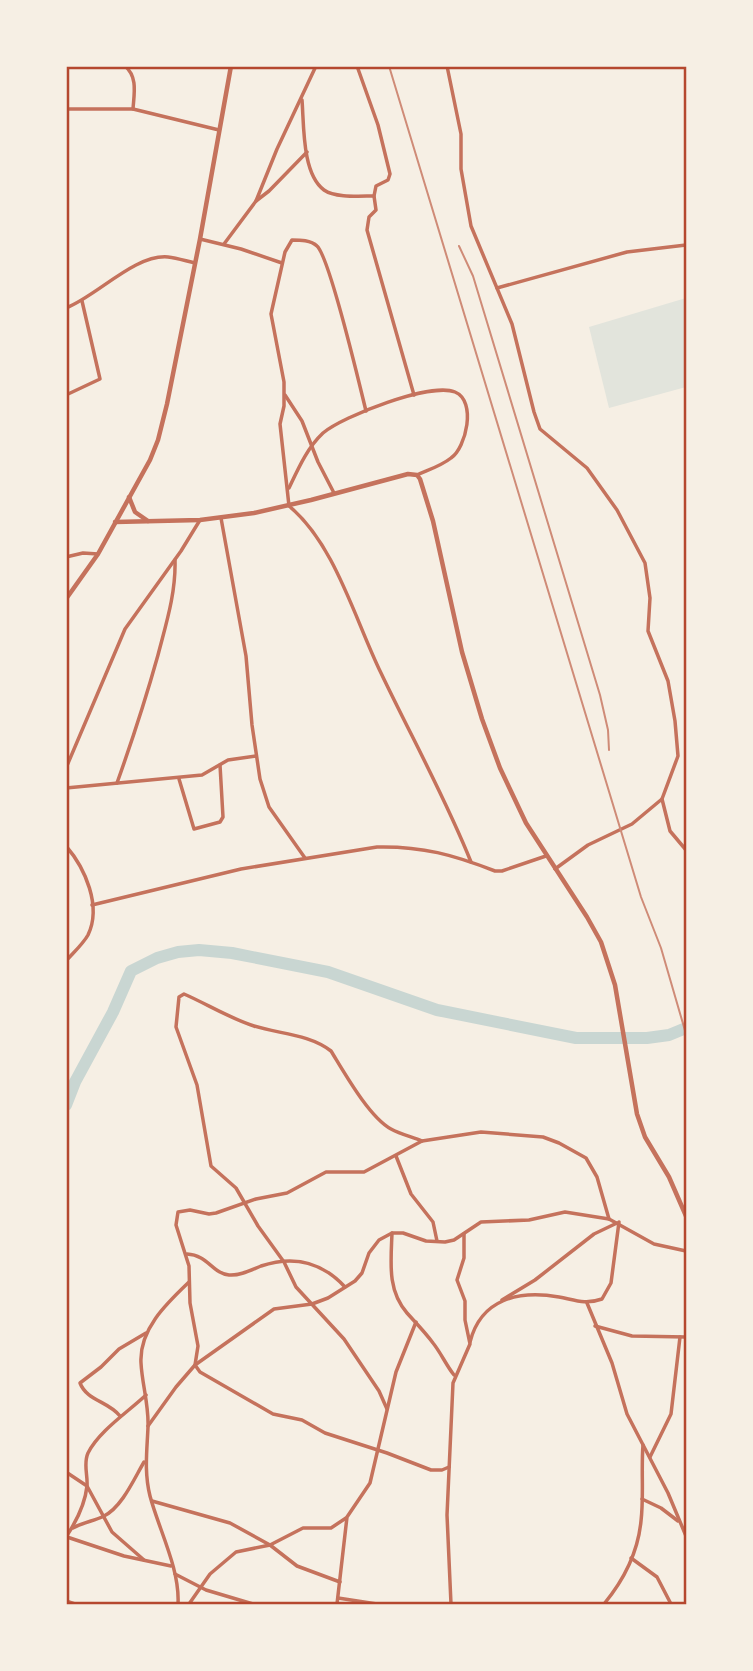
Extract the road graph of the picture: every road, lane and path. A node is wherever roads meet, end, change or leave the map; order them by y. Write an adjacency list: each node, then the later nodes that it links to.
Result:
1 (125, 66): 8 (street)
2 (231, 66): 9 (street)
3 (316, 66): 6 (street)
4 (447, 66): 18 (street)
5 (357, 67): 11 (street)
6 (302, 99): 10 (street); 12 (street)
7 (66, 109): 8 (street)
8 (133, 109): 9 (street)
9 (219, 130): 13 (street)
10 (307, 152): 11 (street); 12 (street)
11 (373, 197): 23 (street)
12 (256, 201): 14 (street)
13 (200, 239): 14 (street); 16 (street)
14 (223, 244): 17 (street)
15 (687, 245): 18 (street)
16 (195, 263): 19 (street); 29 (street)
17 (282, 263): 21 (street); 24 (street)
18 (498, 288): 45 (street)
19 (82, 301): 20 (street); 22 (street)
20 (66, 308)
21 (284, 393): 25 (street); 27 (street)
22 (66, 394)
23 (414, 395): 24 (street); 26 (street)
24 (366, 411): 25 (street)
25 (313, 446): 27 (street); 28 (street)
26 (417, 475): 28 (street); 48 (street)
27 (288, 491): 30 (street)
28 (334, 493): 30 (street)
29 (129, 497): 33 (street); 34 (street)
30 (289, 506): 31 (street); 50 (street)
31 (221, 518): 32 (street); 39 (street)
32 (200, 520): 34 (street); 37 (street)
33 (115, 522): 34 (street); 35 (street)
34 (149, 522)
35 (98, 554): 36 (street); 38 (street)
36 (66, 557)
37 (175, 560): 41 (street); 43 (street)
38 (66, 599)
39 (256, 757): 40 (street); 49 (street)
40 (220, 765): 42 (street); 42 (street)
41 (66, 768)
42 (179, 779): 43 (street)
43 (117, 783): 44 (street)
44 (66, 788)
45 (662, 799): 47 (street); 51 (street)
46 (66, 846): 52 (street)
47 (687, 850)
48 (547, 856): 50 (street); 51 (street)
49 (305, 858): 50 (street); 52 (street)
50 (471, 862)
51 (555, 869): 57 (street)
52 (92, 905): 53 (street)
53 (66, 961)
54 (422, 1141): 55 (street); 56 (street); 58 (street)
55 (396, 1156): 56 (street); 62 (street)
56 (246, 1203): 64 (street); 65 (street)
57 (687, 1216)
58 (609, 1219): 59 (street); 61 (street)
59 (619, 1222): 63 (street); 68 (street); 69 (street)
60 (392, 1233): 62 (street); 67 (street); 71 (street)
61 (464, 1234): 62 (street); 76 (street)
62 (437, 1242)
63 (687, 1251)
64 (186, 1254): 65 (street); 66 (street)
65 (285, 1262): 67 (street); 70 (street)
66 (189, 1282): 73 (street); 77 (street)
67 (345, 1287): 70 (street)
68 (500, 1301): 69 (street); 76 (street)
69 (587, 1303): 72 (street)
70 (313, 1304): 77 (street); 80 (street)
71 (416, 1322): 78 (street); 80 (street)
72 (595, 1325): 74 (street); 83 (street)
73 (148, 1332): 79 (street); 81 (street)
74 (680, 1337): 75 (street); 85 (street)
75 (687, 1337)
76 (470, 1344): 78 (street)
77 (195, 1365): 82 (street); 84 (street)
78 (455, 1376): 87 (street)
79 (146, 1395): 81 (street); 82 (street)
80 (387, 1409): 84 (street)
81 (120, 1416): 89 (street)
82 (148, 1426): 86 (street)
83 (643, 1444): 85 (street); 90 (street)
84 (378, 1450): 87 (street); 93 (street)
85 (650, 1457): 94 (street)
86 (145, 1460): 91 (street); 92 (street)
87 (449, 1467): 113 (street)
88 (66, 1472): 89 (street)
89 (87, 1486): 92 (street); 95 (street)
90 (642, 1499): 94 (street); 99 (street)
91 (152, 1501): 98 (street); 101 (street)
92 (105, 1516): 95 (street); 100 (street)
93 (347, 1517): 98 (street); 103 (street)
94 (680, 1522): 96 (street)
95 (71, 1530): 97 (street)
96 (687, 1536)
97 (67, 1537): 100 (street)
98 (270, 1545): 103 (street); 104 (street)
99 (631, 1558): 114 (street); 115 (street)
100 (144, 1560): 101 (street)
101 (171, 1566): 102 (street)
102 (174, 1574): 104 (street); 108 (street)
103 (340, 1582): 105 (street)
104 (200, 1587): 109 (street); 110 (street)
105 (338, 1598): 111 (street); 112 (street)
106 (66, 1601): 107 (street)
107 (75, 1605)
108 (178, 1605)
109 (189, 1605)
110 (253, 1605)
111 (337, 1605)
112 (377, 1605)
113 (451, 1605)
114 (604, 1605)
115 (671, 1605)

